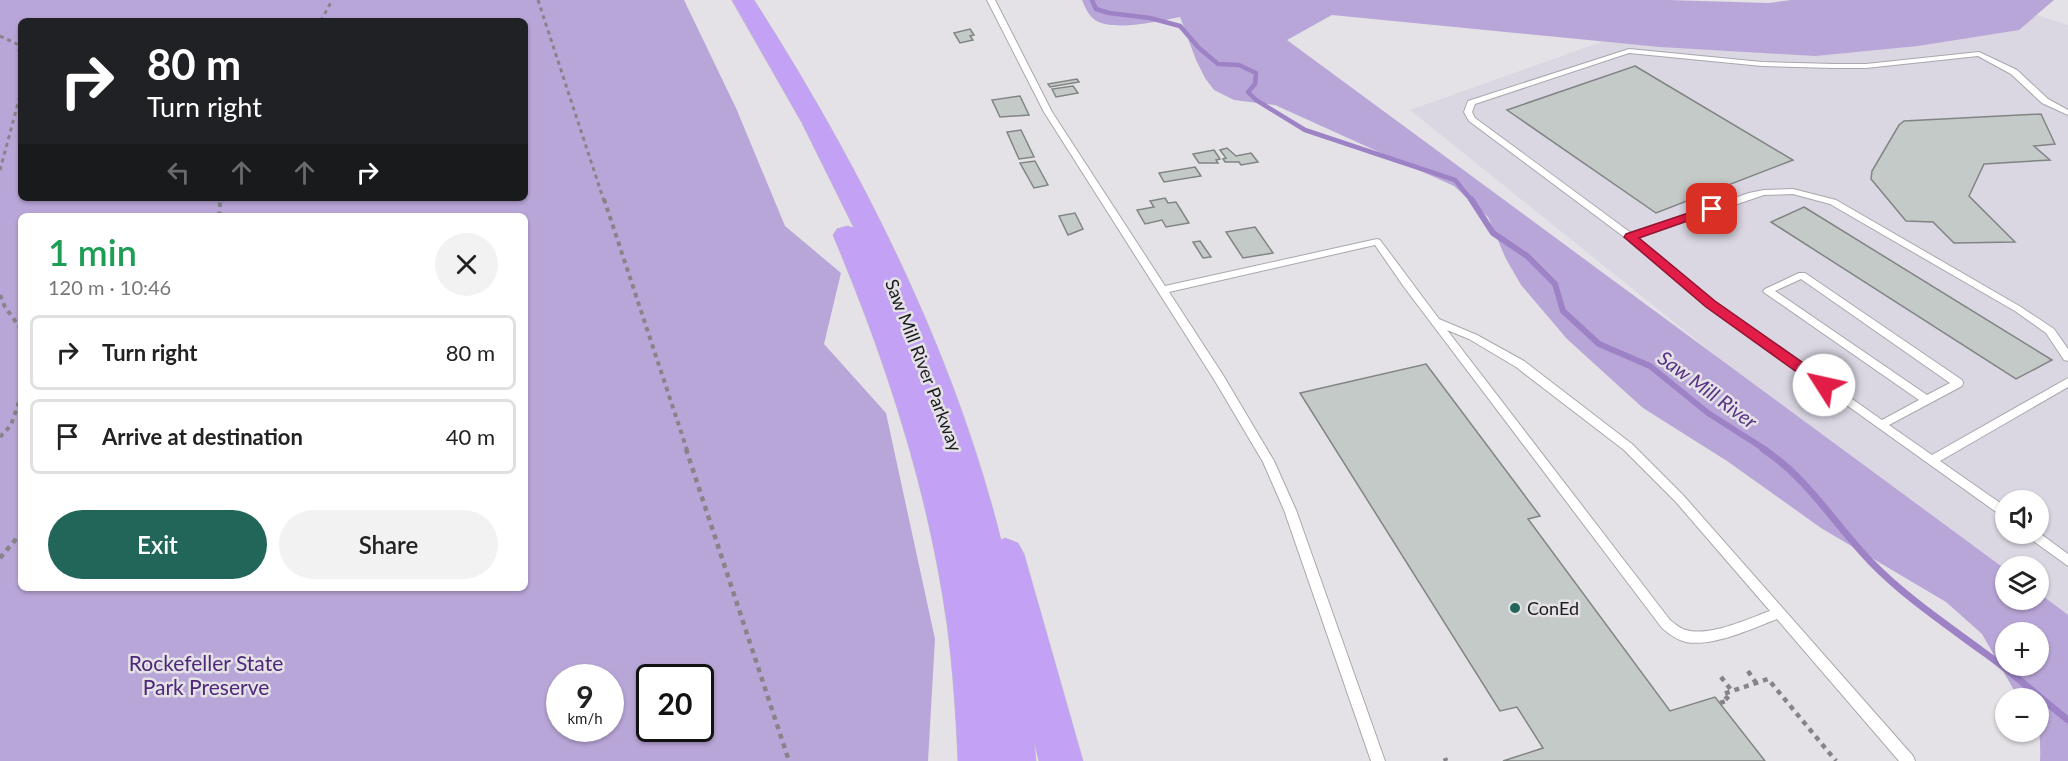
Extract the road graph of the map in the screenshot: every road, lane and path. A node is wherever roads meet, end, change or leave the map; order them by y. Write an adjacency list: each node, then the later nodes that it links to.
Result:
1 (332, 0): 6 (path)
2 (538, 0): 36 (path)
3 (724, 0): 37 (highway, Saw Mill River Parkway)
4 (743, 0): 21 (highway, Saw Mill River Parkway)
5 (991, 0): 13 (lane)
6 (323, 18)
7 (0, 36): 8 (path)
8 (18, 47)
9 (18, 103): 11 (path)
10 (2068, 113): 12 (lane)
11 (0, 170)
12 (1630, 237): 17 (lane); 22 (lane)
13 (1163, 290): 15 (lane); 40 (lane)
14 (0, 295): 16 (path)
15 (1436, 322): 30 (lane); 30 (lane)
16 (18, 325)
17 (2068, 357)
18 (2068, 382): 24 (lane)
19 (1927, 400): 19 (lane); 22 (lane)
20 (18, 405): 23 (path)
21 (948, 417): 38 (highway, Saw Mill River Parkway); 39 (highway)
22 (1881, 425): 24 (lane)
23 (0, 437)
24 (1931, 461): 25 (lane)
25 (1995, 506)
26 (18, 537): 28 (path)
27 (2045, 544): 29 (lane)
28 (0, 558)
29 (2068, 561)
30 (1779, 613): 42 (lane)
31 (1748, 671): 33 (path)
32 (1721, 677): 34 (path)
33 (1756, 683): 34 (path); 41 (path)
34 (1732, 691): 35 (path)
35 (1720, 703)
36 (789, 761)
37 (980, 761)
38 (1014, 761)
39 (1061, 761)
40 (1378, 761)
41 (1836, 761)
42 (1908, 761)

